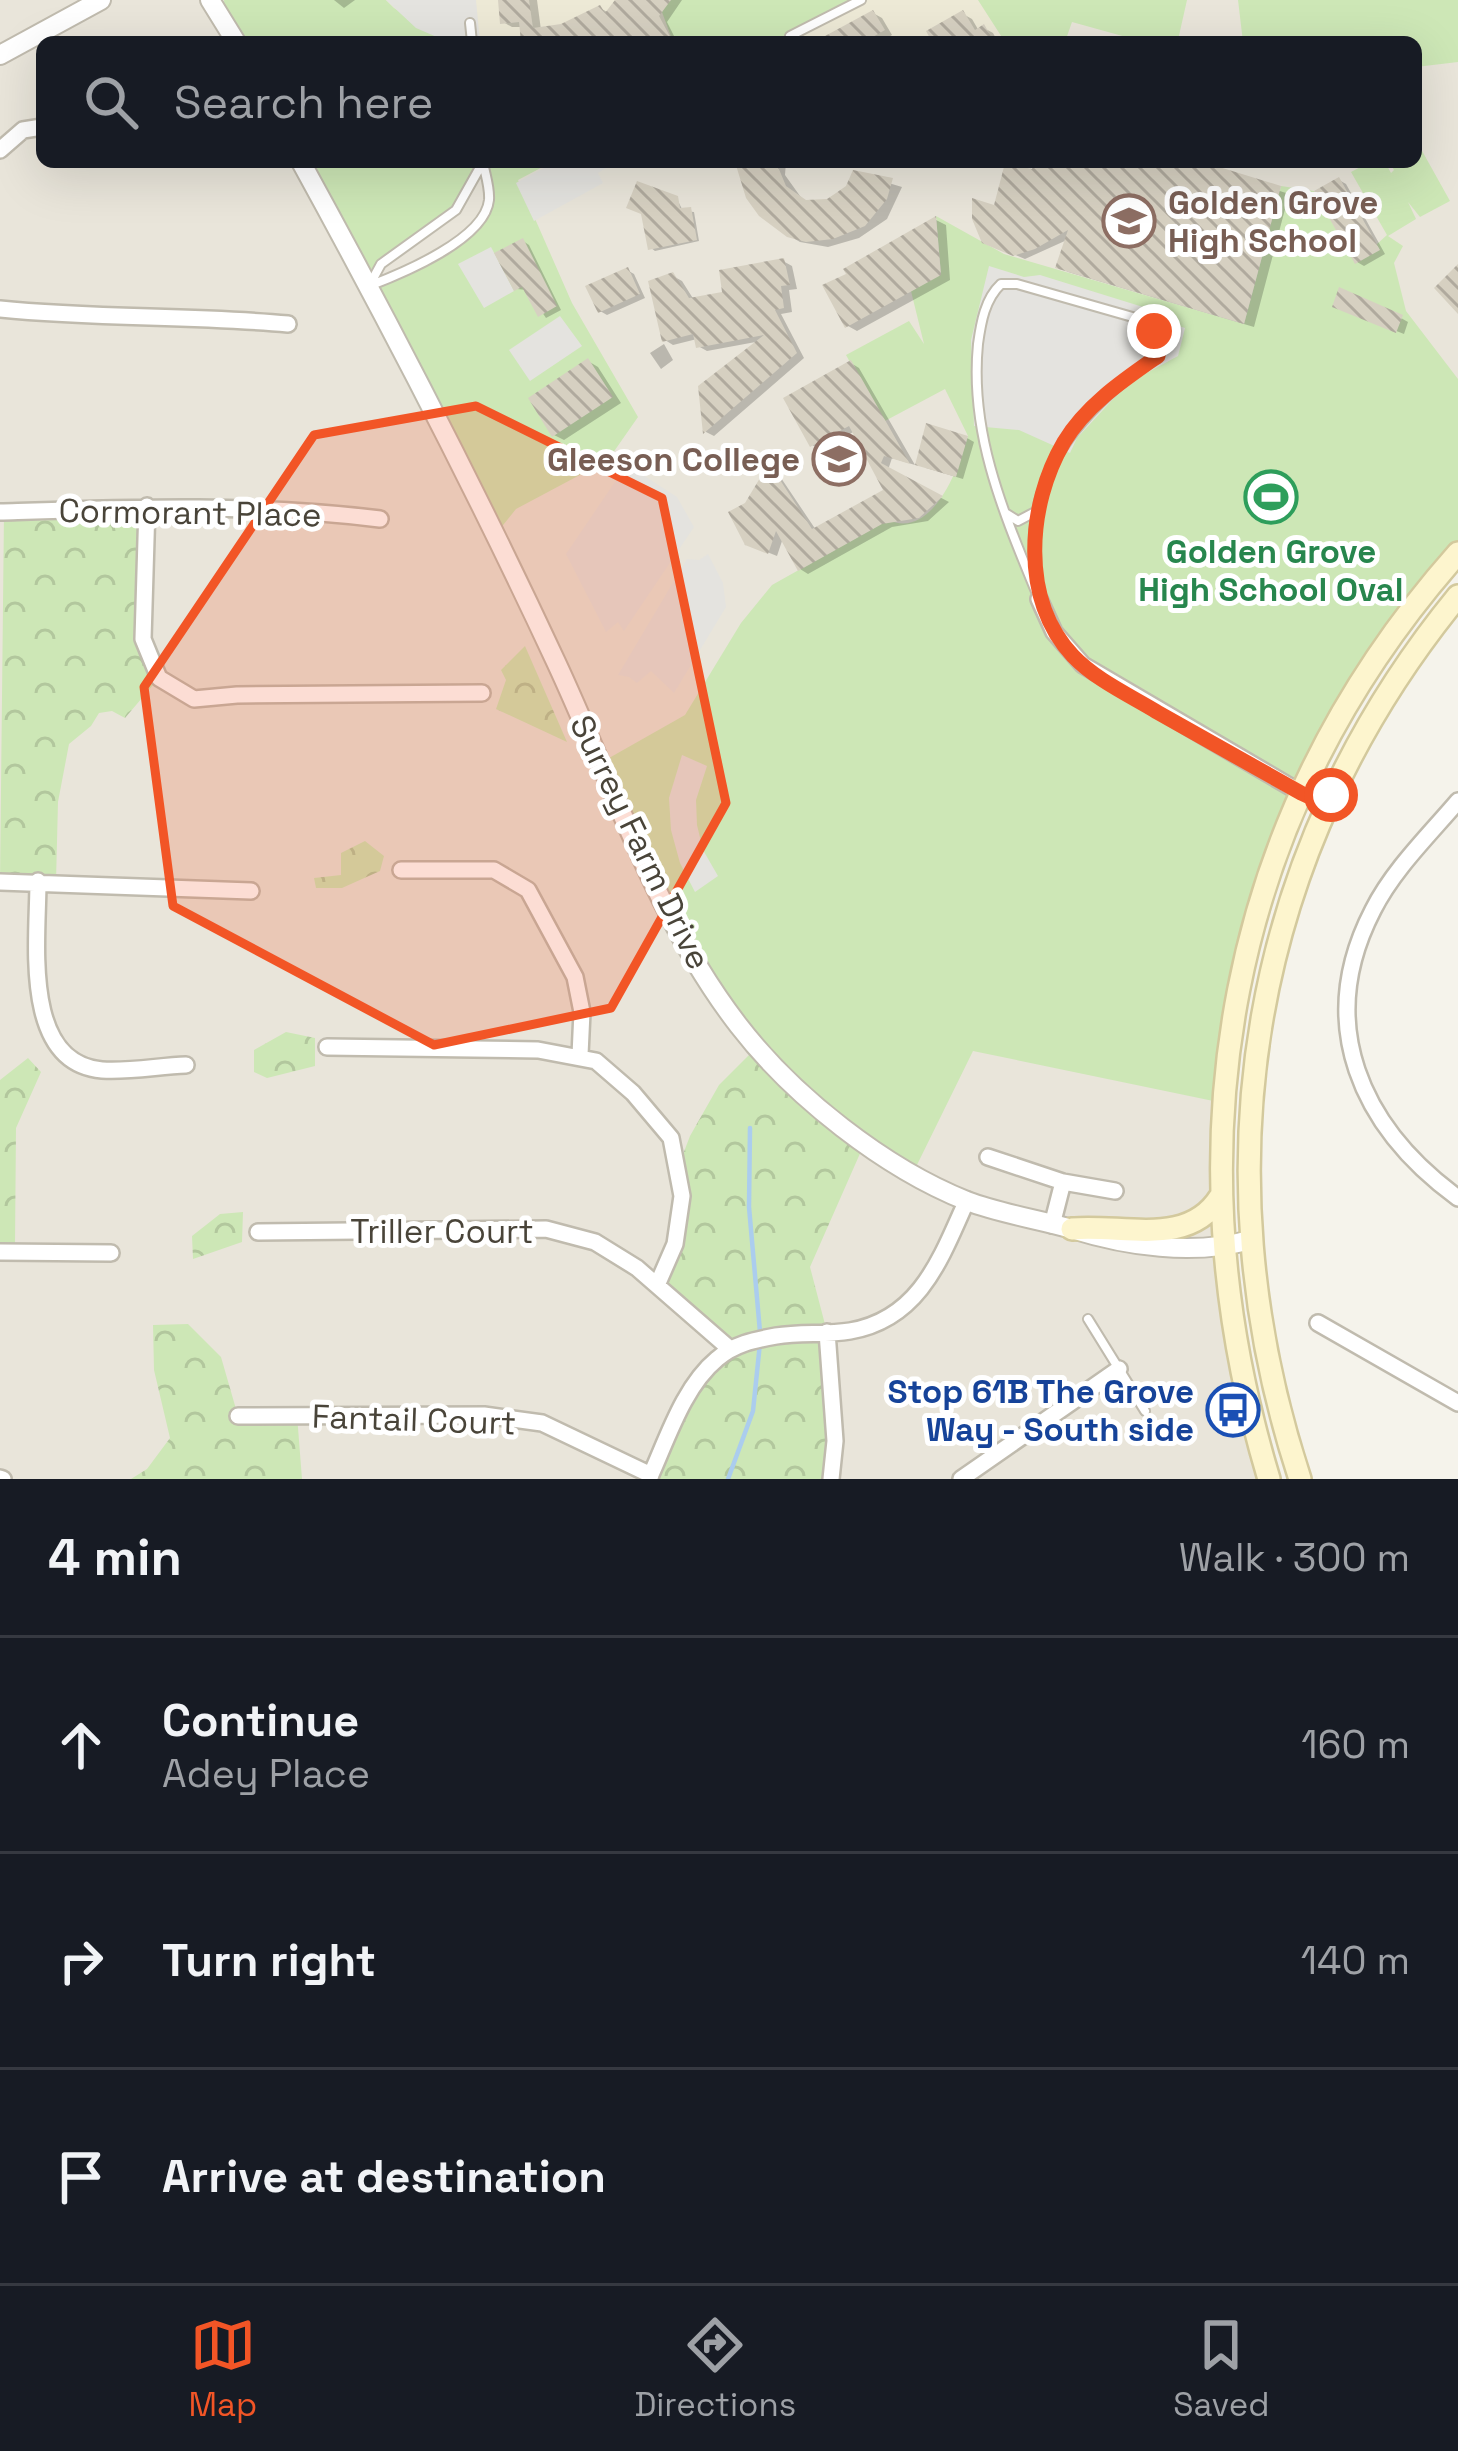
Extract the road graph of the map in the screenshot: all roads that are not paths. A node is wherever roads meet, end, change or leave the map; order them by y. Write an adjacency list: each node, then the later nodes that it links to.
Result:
1 (101, 0): 6 (street)
2 (210, 0): 4 (street)
3 (861, 0): 9 (lane)
4 (224, 9)
5 (470, 23): 8 (lane)
6 (36, 36)
7 (36, 36): 10 (street)
8 (471, 36)
9 (790, 36)
10 (0, 56)
11 (36, 128): 12 (street)
12 (0, 150)
13 (304, 168): 16 (street, Surrey Farm Drive)
14 (480, 168): 16 (lane)
15 (484, 168): 16 (lane)
16 (370, 286): 43 (street, Surrey Farm Drive)
17 (0, 309): 18 (street)
18 (288, 324)
19 (1041, 500): 21 (lane); 21 (lane); 26 (lane)
20 (147, 506): 22 (street, Cormorant Place); 23 (street, Cormorant Place); 27 (street)
21 (1003, 510): 26 (lane)
22 (0, 512)
23 (380, 519)
24 (1458, 554): 28 (main road)
25 (1458, 596): 30 (main road)
26 (1039, 598): 28 (street)
27 (482, 693)
28 (1301, 793): 30 (main road); 41 (main road)
29 (1458, 801): 42 (street)
30 (1327, 805): 48 (main road)
31 (400, 870): 36 (street)
32 (38, 881): 33 (street); 34 (street); 37 (street)
33 (0, 882)
34 (251, 891)
35 (327, 1047): 36 (street)
36 (580, 1055): 51 (street)
37 (186, 1065)
38 (988, 1157): 39 (street)
39 (1063, 1182): 40 (street); 44 (street)
40 (1115, 1191)
41 (1220, 1197): 45 (main road); 47 (main road)
42 (1458, 1198)
43 (967, 1201): 44 (street, Surrey Farm Drive); 54 (street)
44 (1062, 1227): 45 (main road); 47 (street, Surrey Farm Drive)
45 (1166, 1230): 47 (street)
46 (258, 1232): 51 (street, Triller Court)
47 (1222, 1240): 48 (main road); 63 (main road)
48 (1250, 1240): 64 (main road)
49 (0, 1252): 50 (street)
50 (111, 1253)
51 (658, 1283): 55 (street, Triller Court)
52 (1088, 1319): 56 (lane)
53 (1318, 1323): 57 (street)
54 (827, 1332): 55 (street); 61 (street)
55 (730, 1349): 60 (street)
56 (1119, 1369): 58 (lane); 62 (street)
57 (1458, 1402)
58 (1145, 1411)
59 (238, 1416): 60 (street, Fantail Court)
60 (650, 1477)
61 (831, 1479)
62 (961, 1479)
63 (1269, 1479)
64 (1300, 1479)

